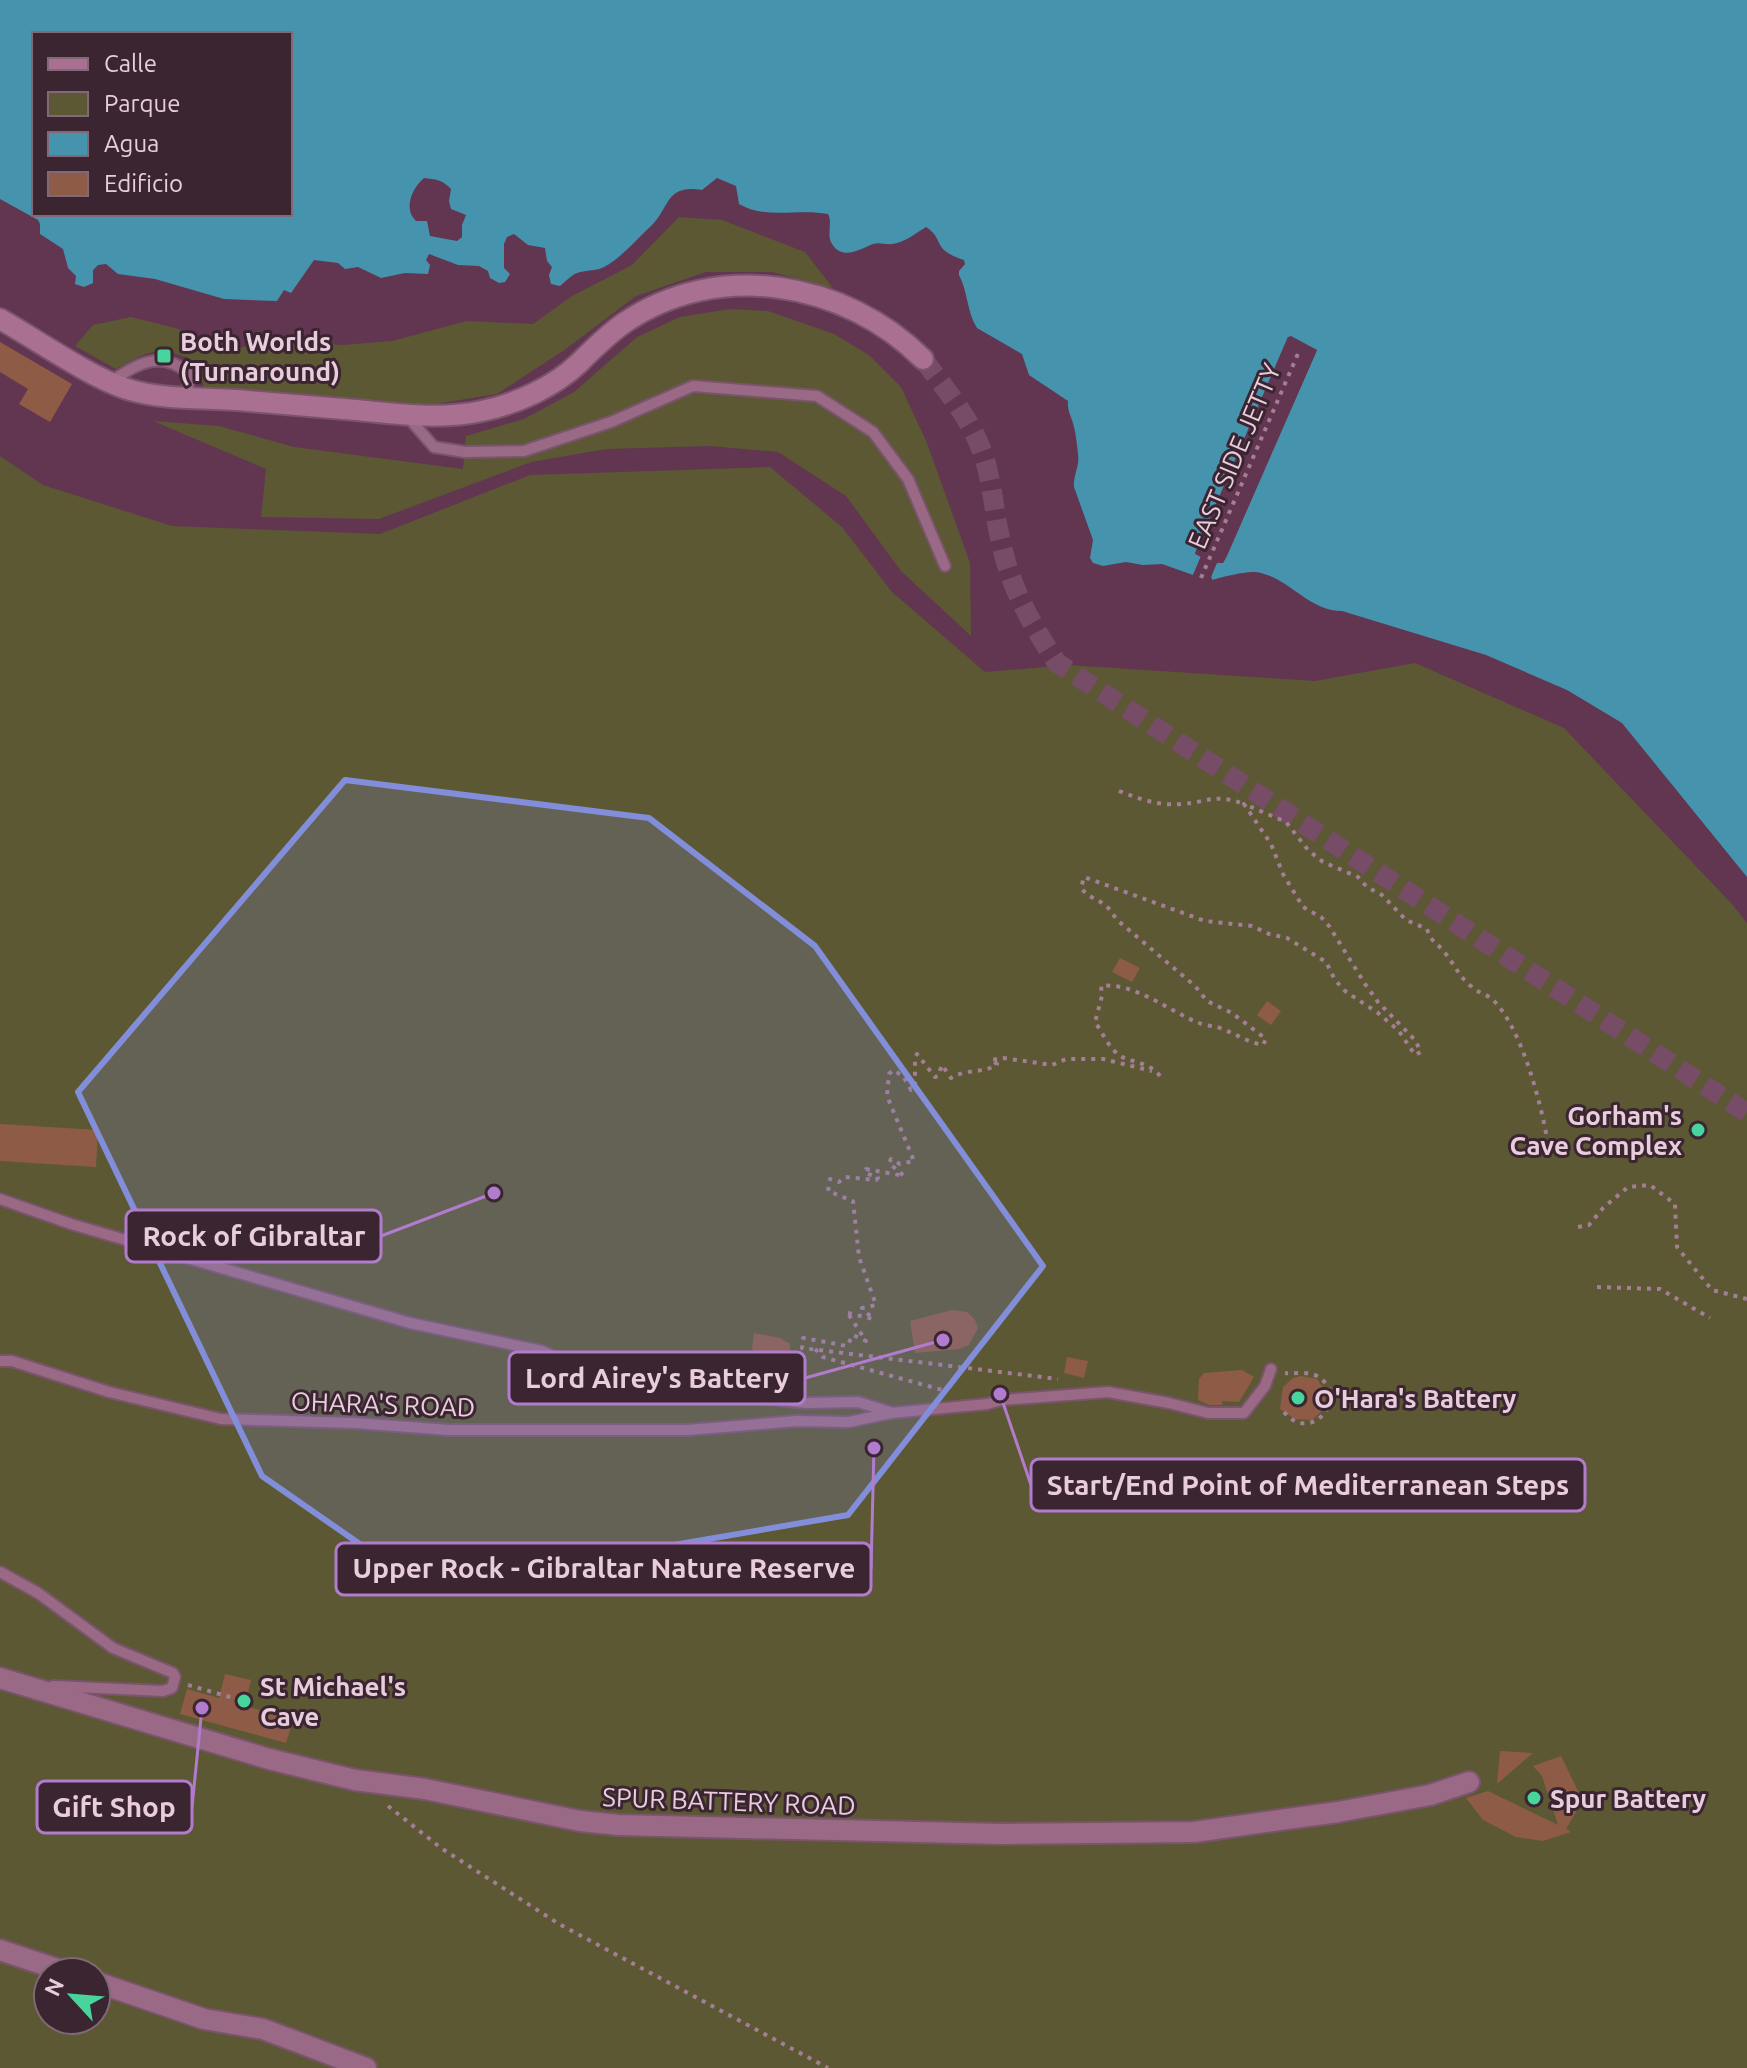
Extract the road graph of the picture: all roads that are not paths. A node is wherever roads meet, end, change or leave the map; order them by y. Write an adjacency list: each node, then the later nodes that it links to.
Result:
1 (0, 319): 3 (main road)
2 (923, 359): 5 (main road)
3 (111, 382): 4 (main road); 4 (lane)
4 (189, 398): 5 (main road)
5 (406, 415): 6 (lane)
6 (945, 566)
7 (0, 1199): 10 (lane)
8 (0, 1361): 10 (lane, OHARA'S ROAD)
9 (1271, 1369): 10 (lane, OHARA'S ROAD)
10 (891, 1413)
11 (0, 1572): 13 (lane)
12 (0, 1678): 13 (street, SPUR BATTERY ROAD)
13 (24, 1685): 14 (street, SPUR BATTERY ROAD)
14 (1469, 1782)
15 (0, 1950): 16 (street)
16 (32, 1961)
17 (112, 1987): 18 (street)
18 (366, 2068)

